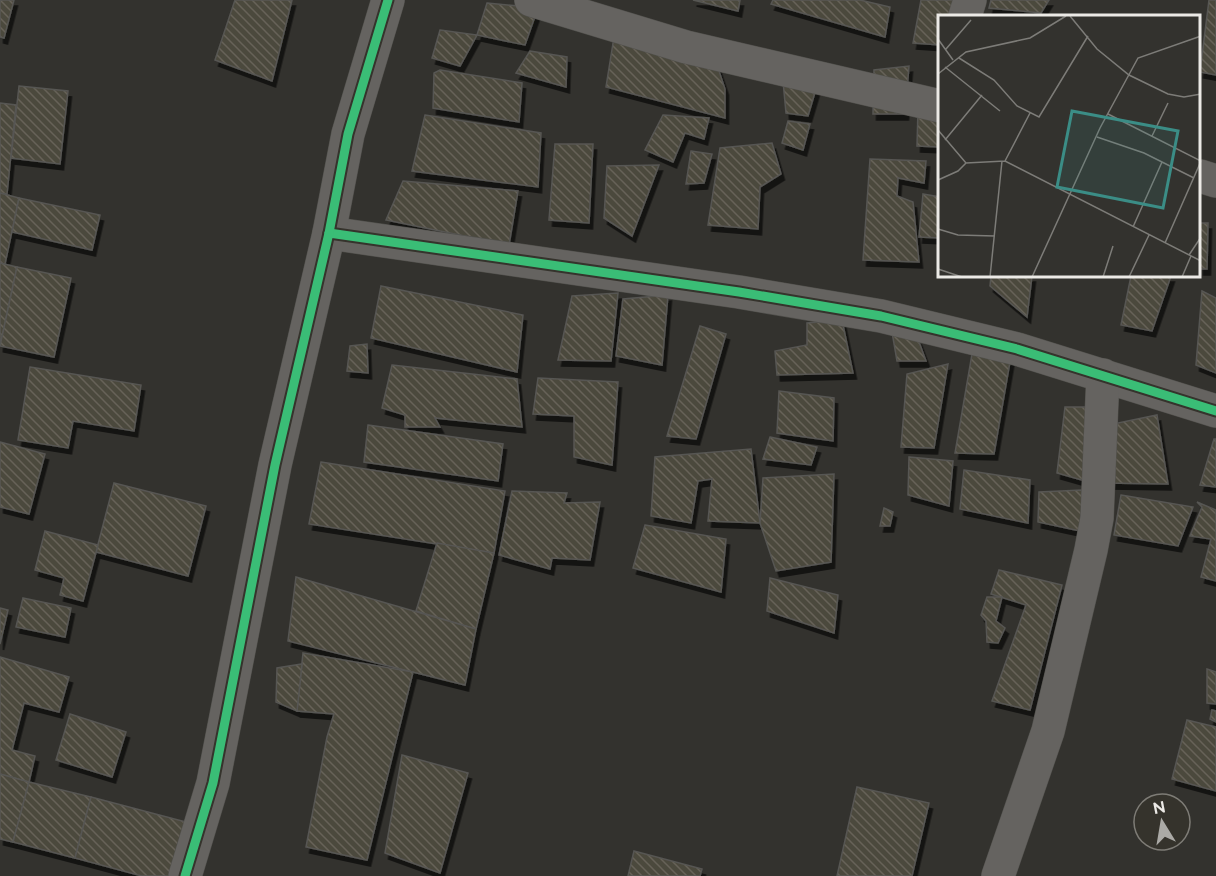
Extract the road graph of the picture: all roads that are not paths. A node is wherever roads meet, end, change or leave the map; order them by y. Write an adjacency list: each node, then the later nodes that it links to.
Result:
1 (388, 0): 8 (street)
2 (531, 0): 5 (street)
3 (970, 0): 4 (street)
4 (965, 15)
5 (938, 99)
6 (1201, 176): 7 (street)
7 (1216, 181)
8 (329, 233): 9 (street); 11 (street)
9 (1103, 375): 10 (street); 12 (street)
10 (1216, 411)
11 (185, 876)
12 (998, 876)

